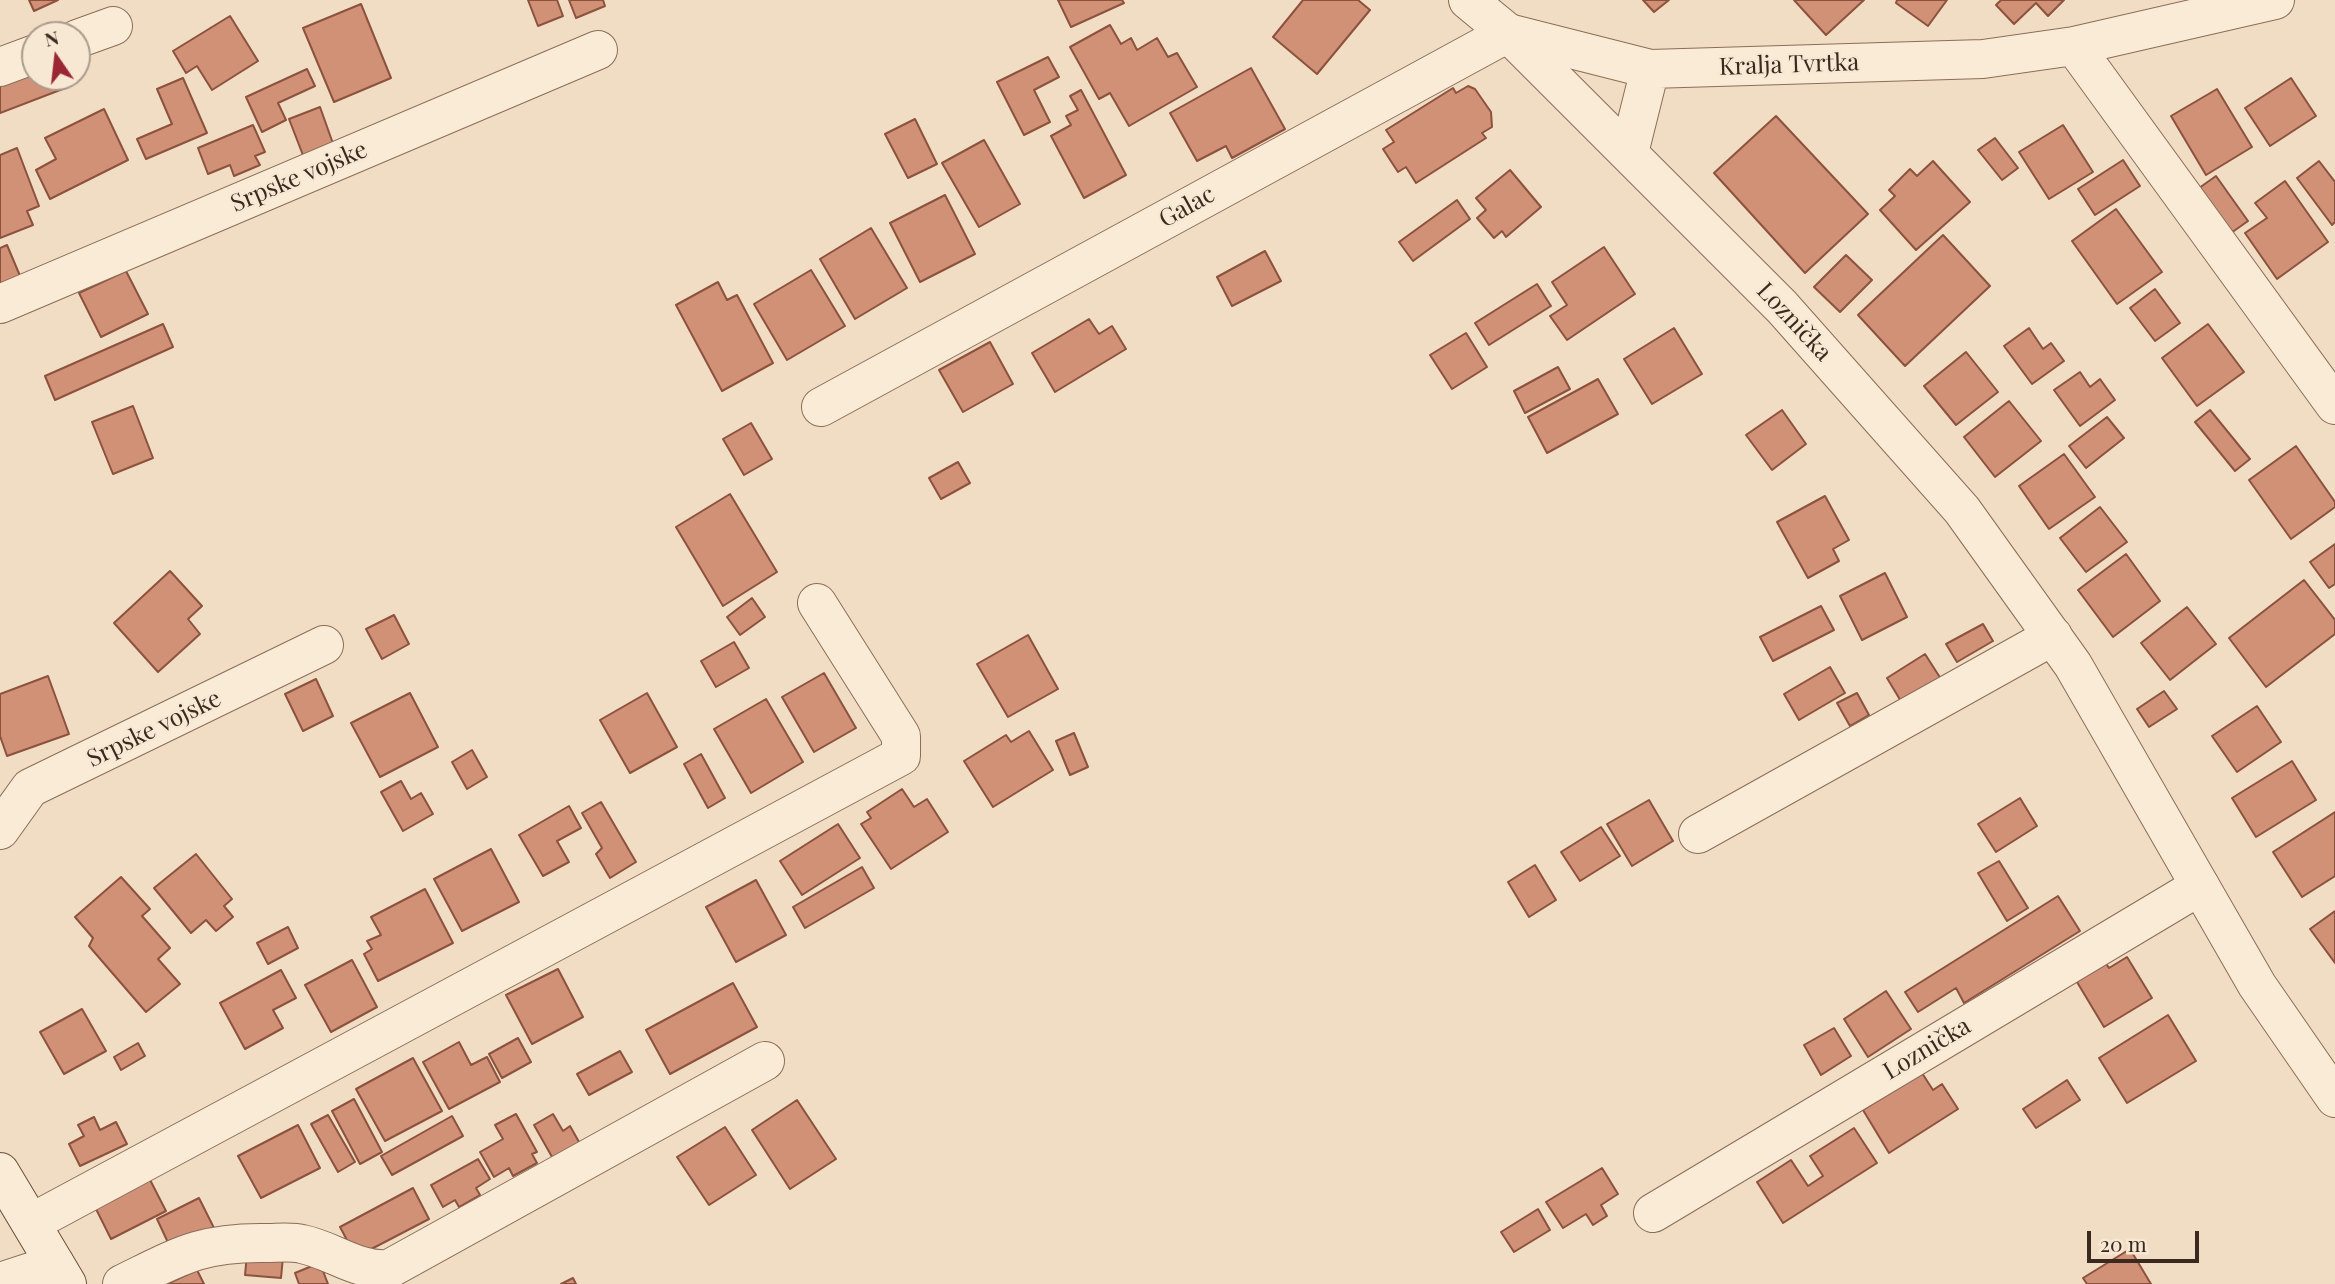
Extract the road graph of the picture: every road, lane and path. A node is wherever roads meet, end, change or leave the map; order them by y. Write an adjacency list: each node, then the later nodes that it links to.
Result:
1 (1468, 0): 4 (street)
2 (2274, 0): 6 (street, Kralja Tvrtka)
3 (113, 26): 5 (street)
4 (1508, 33): 10 (street, Kralja Tvrtka); 11 (street, Loznička); 14 (street, Galac)
5 (91, 34)
6 (2074, 46): 10 (street, Kralja Tvrtka); 13 (street)
7 (598, 50): 12 (street, Srpske vojske)
8 (21, 59): 9 (street)
9 (0, 67)
10 (1650, 69): 11 (street)
11 (1629, 153): 16 (street, Loznička)
12 (0, 304)
13 (2335, 405)
14 (821, 407)
15 (817, 603): 25 (street)
16 (2053, 636): 19 (street); 20 (street, Loznička)
17 (324, 645): 18 (street, Srpske vojske)
18 (0, 830)
19 (1699, 834)
20 (2200, 886): 22 (street, Loznička); 24 (street, Loznička)
21 (765, 1060): 28 (street)
22 (2335, 1098)
23 (0, 1172): 25 (street)
24 (1653, 1213)
25 (31, 1223): 26 (street)
26 (61, 1274): 27 (street)
27 (0, 1282)
28 (122, 1284)

